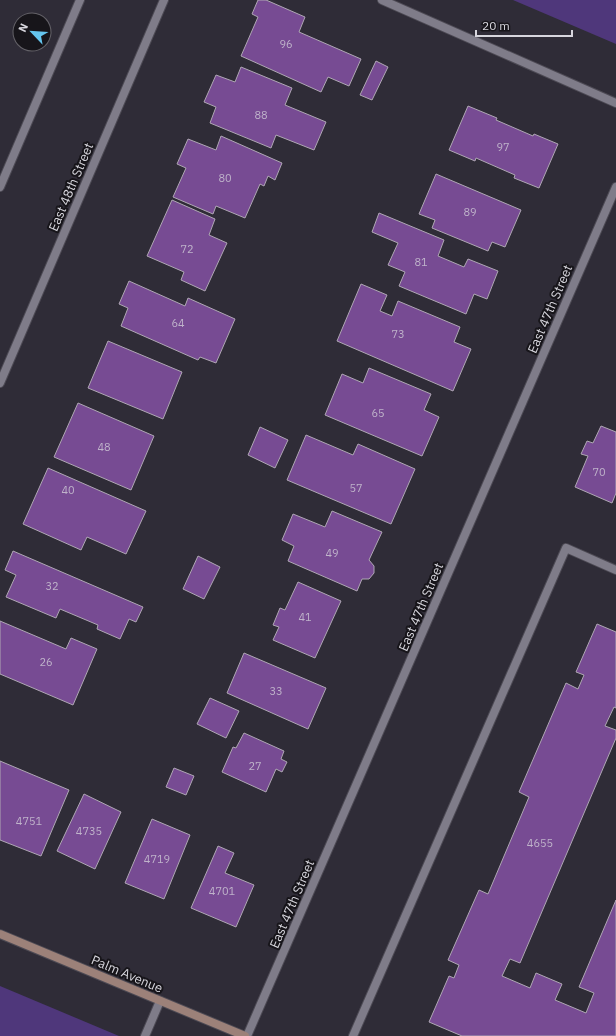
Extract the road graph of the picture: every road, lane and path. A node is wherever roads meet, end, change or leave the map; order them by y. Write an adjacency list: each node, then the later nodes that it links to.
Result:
1 (80, 0): 5 (street)
2 (382, 0): 4 (street)
3 (162, 1): 7 (street, East 48th Street)
4 (616, 103)
5 (0, 187)
6 (616, 187): 12 (street, East 47th Street)
7 (0, 383)
8 (616, 570): 13 (street)
9 (0, 934): 10 (main road, Palm Avenue)
10 (160, 1000): 11 (street); 12 (main road, Palm Avenue)
11 (145, 1036)
12 (246, 1036)
13 (353, 1036)

